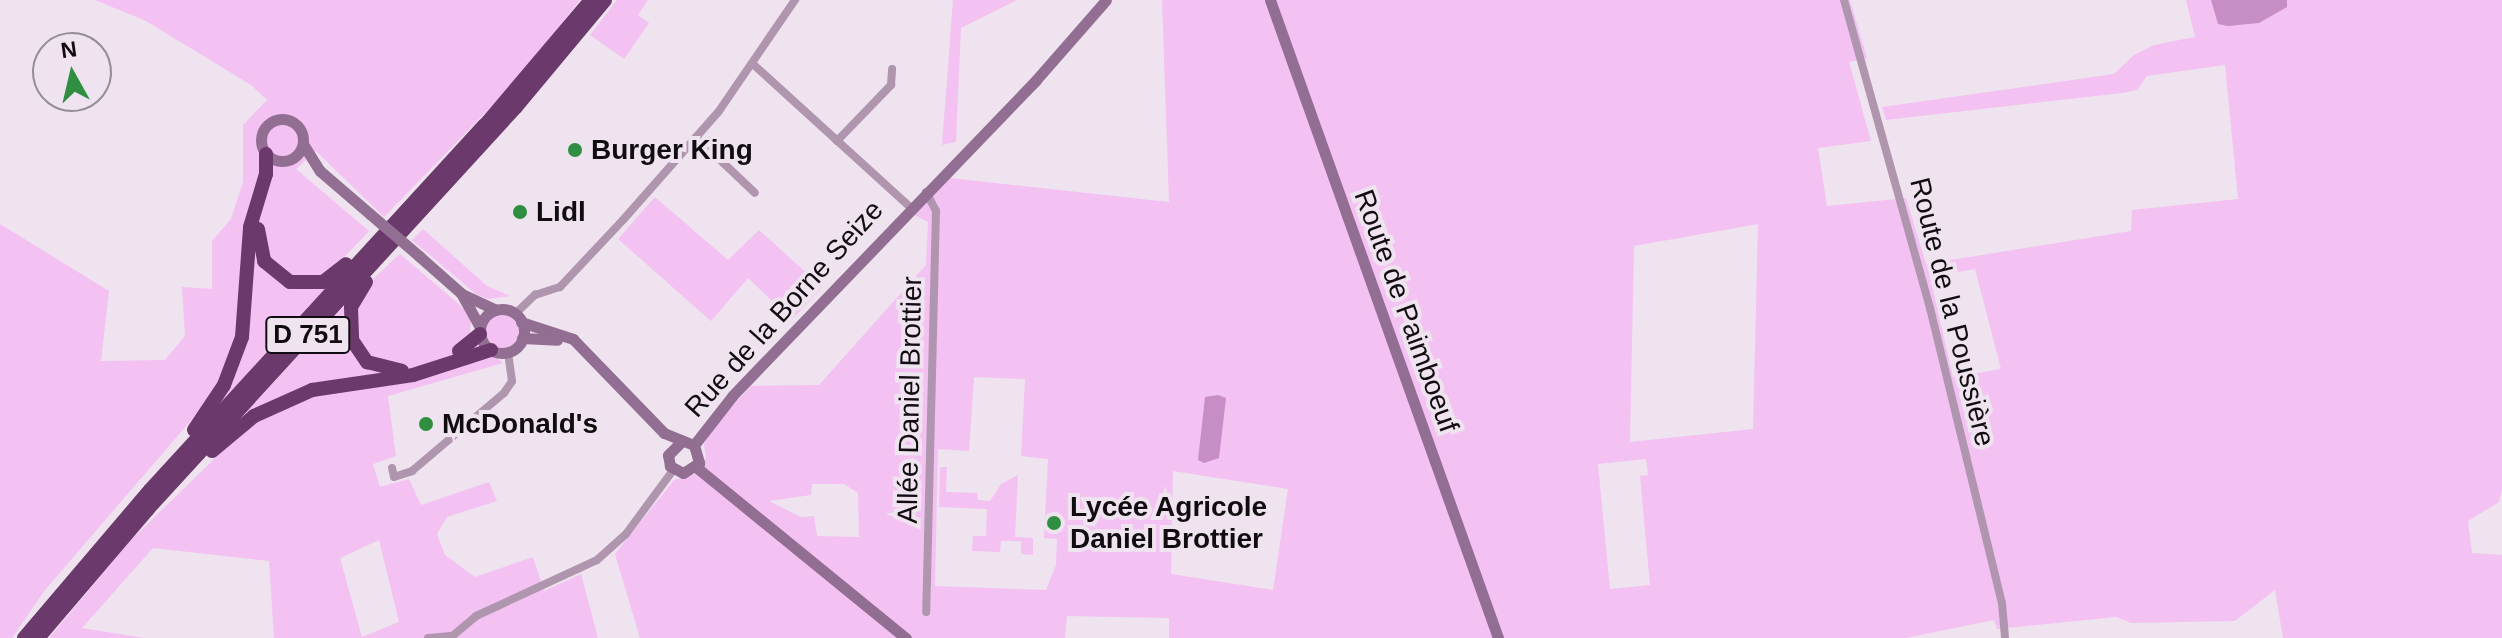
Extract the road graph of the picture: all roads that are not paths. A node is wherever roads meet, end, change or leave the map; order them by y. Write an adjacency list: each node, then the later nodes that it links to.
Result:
1 (591, 0): 19 (highway, D 751)
2 (605, 0): 17 (highway, D 751)
3 (795, 0): 7 (street)
4 (1106, 0): 15 (street, Rue de la Borne Seize)
5 (1270, 0): 40 (street, Route de Paimboeuf)
6 (1844, 0): 41 (street, Route de la Poussière)
7 (754, 65): 9 (street); 10 (street)
8 (892, 69): 10 (street)
9 (696, 137): 16 (street); 22 (street)
10 (837, 141): 18 (street)
11 (303, 144): 12 (street); 13 (street); 14 (street)
12 (266, 154): 13 (street); 33 (highway)
13 (285, 160): 14 (street); 19 (highway)
14 (320, 171): 20 (street, bridge)
15 (925, 191): 18 (street, Rue de la Borne Seize); 34 (street, Allée Daniel Brottier)
16 (755, 193)
17 (436, 196): 23 (highway); 32 (highway, D 751)
18 (910, 207): 27 (street, Rue de la Borne Seize)
19 (387, 232): 33 (highway, D 751)
20 (461, 293): 21 (street); 23 (street)
21 (496, 310): 22 (street); 23 (street)
22 (518, 318): 24 (street); 27 (street)
23 (480, 330): 25 (street)
24 (522, 338): 26 (street); 28 (street)
25 (491, 350): 26 (street); 32 (highway)
26 (508, 352): 30 (street)
27 (688, 443): 28 (street); 29 (street)
28 (669, 450): 31 (street)
29 (696, 467): 31 (street); 39 (street)
30 (392, 468)
31 (674, 469): 35 (street)
32 (180, 474): 37 (highway, D 751)
33 (150, 490): 36 (highway, D 751)
34 (926, 612)
35 (450, 637): 38 (street)
36 (24, 638)
37 (38, 638)
38 (428, 638)
39 (906, 638)
40 (1498, 638)
41 (2005, 638)

